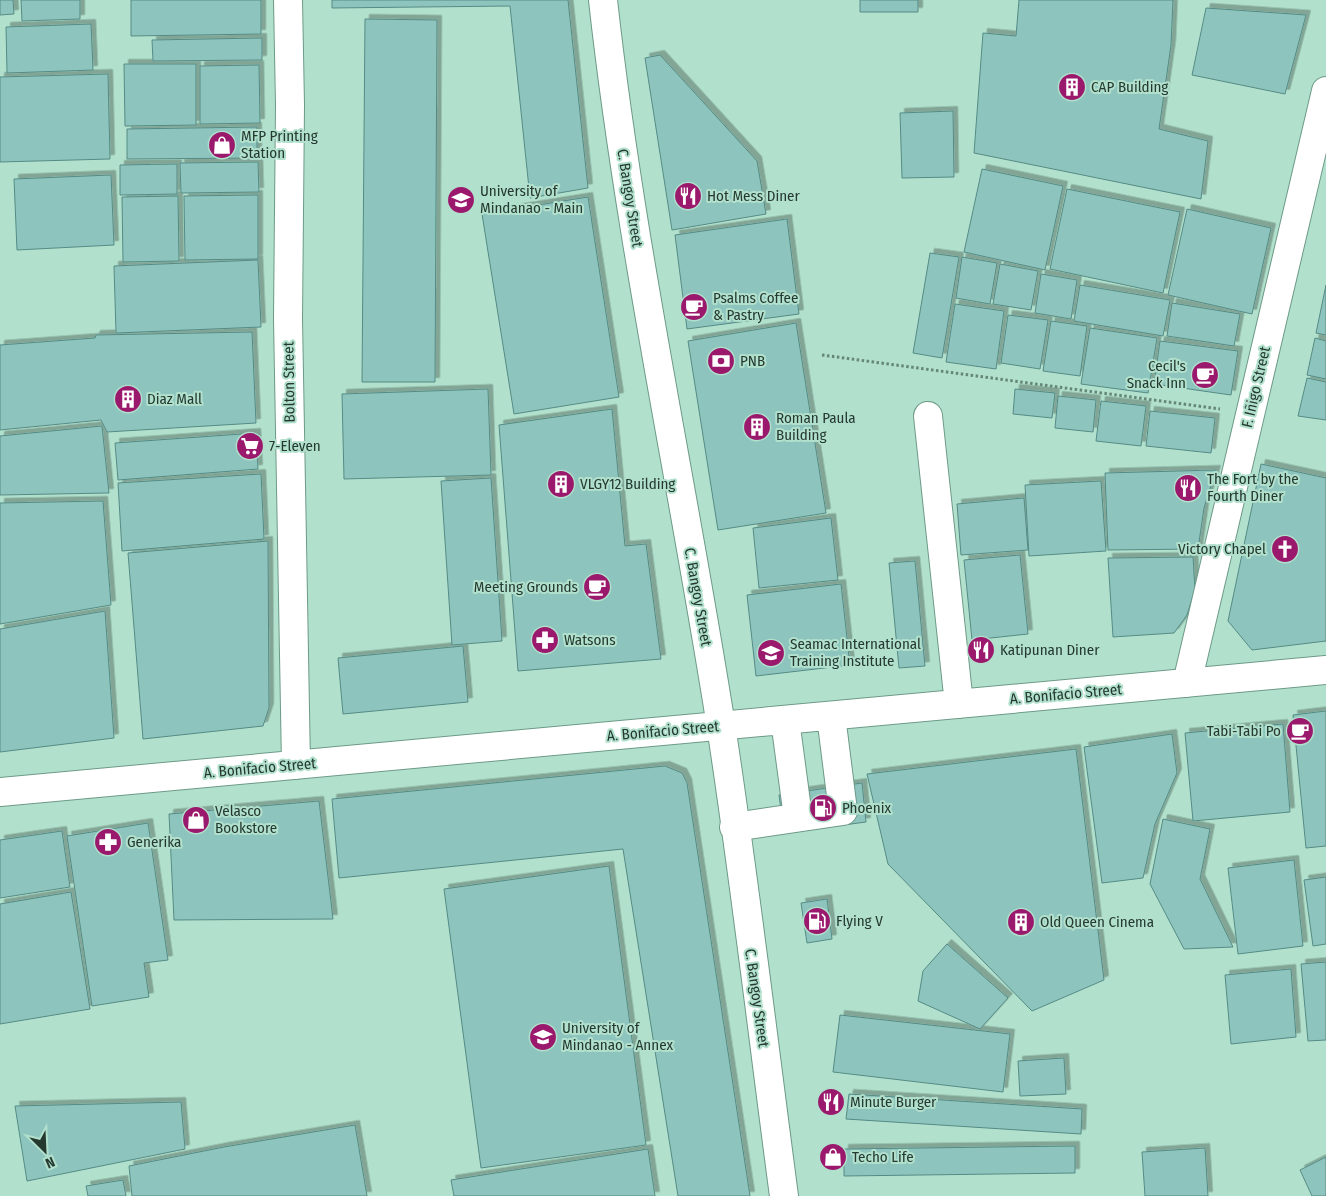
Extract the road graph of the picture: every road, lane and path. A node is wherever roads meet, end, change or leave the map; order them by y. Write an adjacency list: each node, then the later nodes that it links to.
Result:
1 (288, 0): 13 (street, Bolton Street)
2 (602, 0): 12 (street, C. Bangoy Street)
3 (1326, 91): 5 (street, F. Iñigo Street)
4 (822, 355): 5 (path)
5 (1251, 413): 8 (street, F. Iñigo Street)
6 (928, 416): 9 (street)
7 (1326, 670): 8 (street, A. Bonifacio Street)
8 (1187, 683): 9 (street, A. Bonifacio Street)
9 (959, 704): 10 (street, A. Bonifacio Street)
10 (831, 716): 11 (street, A. Bonifacio Street); 15 (street)
11 (785, 720): 12 (street, A. Bonifacio Street); 15 (street)
12 (721, 726): 13 (street, A. Bonifacio Street); 16 (street, C. Bangoy Street)
13 (296, 765): 14 (street, A. Bonifacio Street)
14 (0, 792)
15 (798, 817): 16 (street)
16 (734, 827): 17 (street, C. Bangoy Street)
17 (784, 1196)

